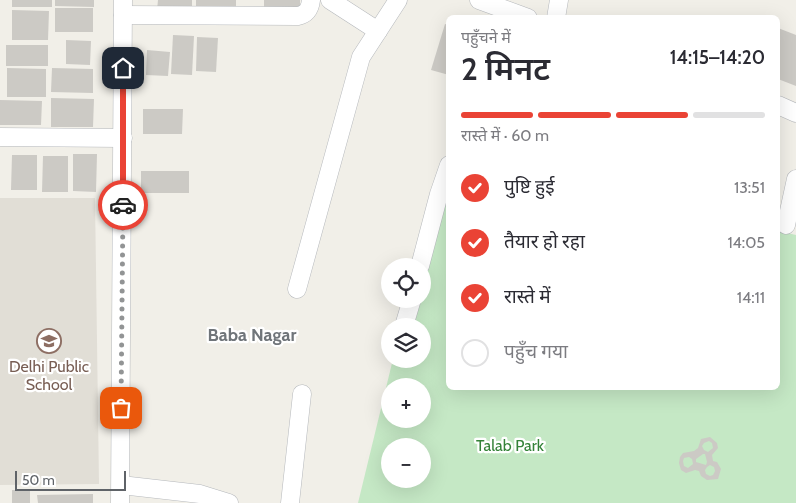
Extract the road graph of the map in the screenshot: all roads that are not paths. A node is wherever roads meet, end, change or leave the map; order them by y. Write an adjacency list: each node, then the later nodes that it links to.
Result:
1 (312, 0): 7 (street)
2 (330, 0): 10 (street)
3 (398, 0): 10 (street)
4 (480, 0): 8 (street)
5 (559, 0): 9 (street)
6 (123, 7): 7 (street); 14 (street)
7 (253, 7)
8 (501, 13)
9 (556, 15)
10 (378, 31): 19 (street)
11 (780, 106): 12 (street)
12 (796, 113)
13 (0, 138): 14 (street)
14 (123, 138): 21 (street)
15 (446, 174): 18 (street)
16 (796, 179): 17 (street)
17 (786, 225)
18 (422, 258)
19 (297, 289)
20 (302, 394): 24 (street)
21 (120, 485): 22 (street); 23 (street)
22 (120, 503)
23 (229, 503)
24 (290, 503)

